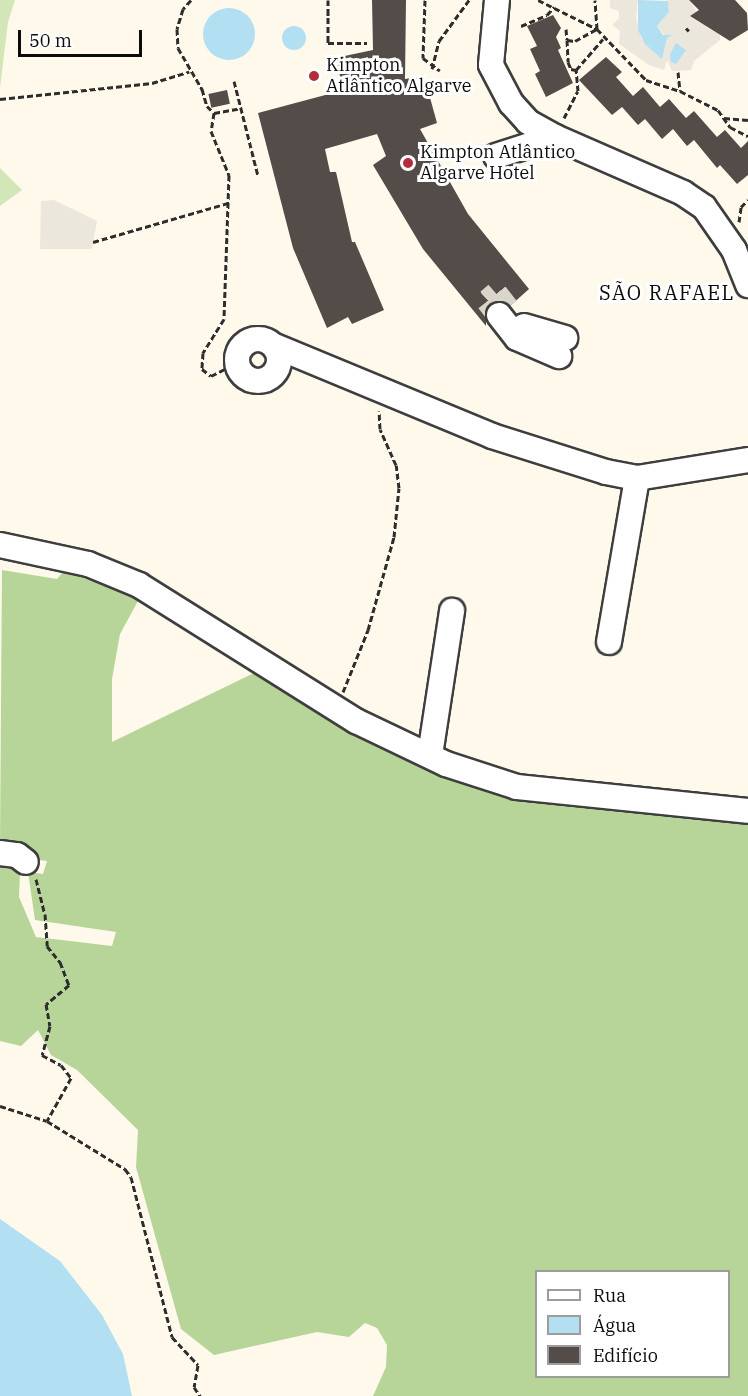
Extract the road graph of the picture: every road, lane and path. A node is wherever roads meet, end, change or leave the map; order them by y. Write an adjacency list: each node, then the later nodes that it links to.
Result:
1 (191, 0): 18 (path)
2 (328, 0): 14 (path)
3 (425, 0): 15 (path)
4 (469, 0): 15 (path)
5 (497, 0): 28 (street)
6 (538, 0): 8 (path)
7 (595, 0): 11 (path)
8 (554, 7): 9 (path); 11 (path)
9 (521, 26)
10 (566, 29): 13 (path)
11 (597, 29): 12 (path); 13 (path)
12 (604, 39): 16 (path); 21 (path)
13 (567, 40): 16 (path)
14 (368, 42)
15 (432, 69): 17 (path)
16 (576, 70): 28 (path)
17 (440, 71)
18 (189, 72): 22 (path); 24 (path)
19 (678, 72): 21 (path)
20 (234, 81): 23 (path)
21 (680, 91): 25 (path)
22 (0, 99)
23 (241, 108): 24 (path); 30 (path)
24 (214, 113): 32 (path)
25 (724, 118): 26 (path); 27 (path)
26 (748, 120)
27 (748, 136)
28 (555, 137): 29 (street); 35 (street)
29 (496, 156)
30 (258, 176)
31 (748, 200): 33 (path)
32 (228, 203): 34 (path); 39 (path)
33 (739, 224)
34 (93, 242)
35 (748, 285)
36 (503, 311): 38 (street)
37 (275, 346): 39 (street); 39 (street); 40 (street)
38 (562, 347)
39 (237, 363)
40 (385, 391): 42 (street); 46 (path)
41 (748, 460): 42 (street)
42 (637, 478): 45 (street)
43 (0, 545): 46 (street)
44 (452, 611): 47 (street)
45 (609, 642)
46 (336, 707): 47 (street)
47 (430, 755): 48 (street)
48 (748, 811)
49 (0, 853): 50 (street)
50 (27, 862): 52 (path)
51 (0, 1106): 52 (path)
52 (47, 1121): 53 (path)
53 (200, 1396)

